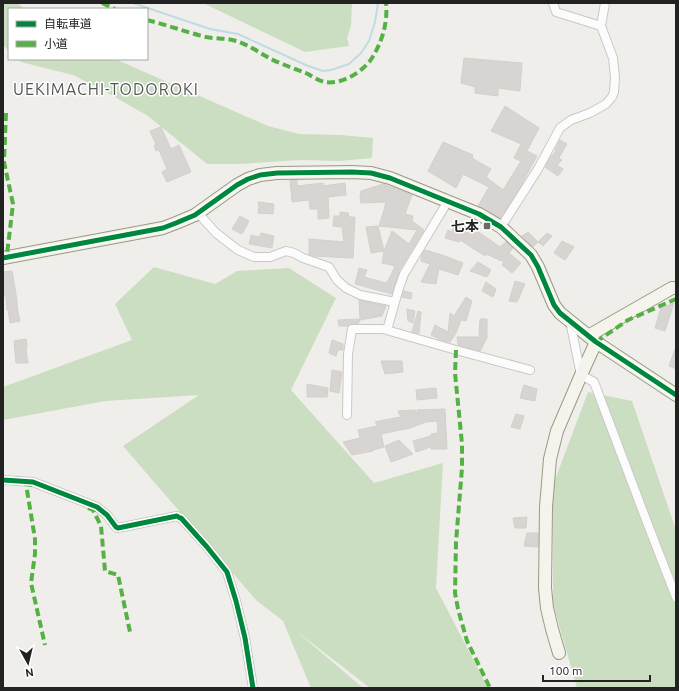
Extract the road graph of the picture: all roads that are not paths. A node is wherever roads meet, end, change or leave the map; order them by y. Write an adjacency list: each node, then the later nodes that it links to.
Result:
1 (553, 3): 3 (street)
2 (606, 3): 3 (street)
3 (602, 26): 6 (street)
4 (448, 201): 5 (street); 6 (street); 9 (street)
5 (198, 213): 7 (street); 9 (street)
6 (501, 228): 10 (street)
7 (3, 258)
8 (676, 288): 12 (street)
9 (395, 302): 11 (street)
10 (570, 321): 12 (street); 14 (street)
11 (387, 330): 13 (street); 16 (street)
12 (592, 339): 14 (street); 15 (street)
13 (530, 370)
14 (581, 375): 18 (street); 19 (street)
15 (676, 395)
16 (347, 414)
17 (3, 480): 20 (street)
18 (676, 597)
19 (559, 652)
20 (253, 688)

